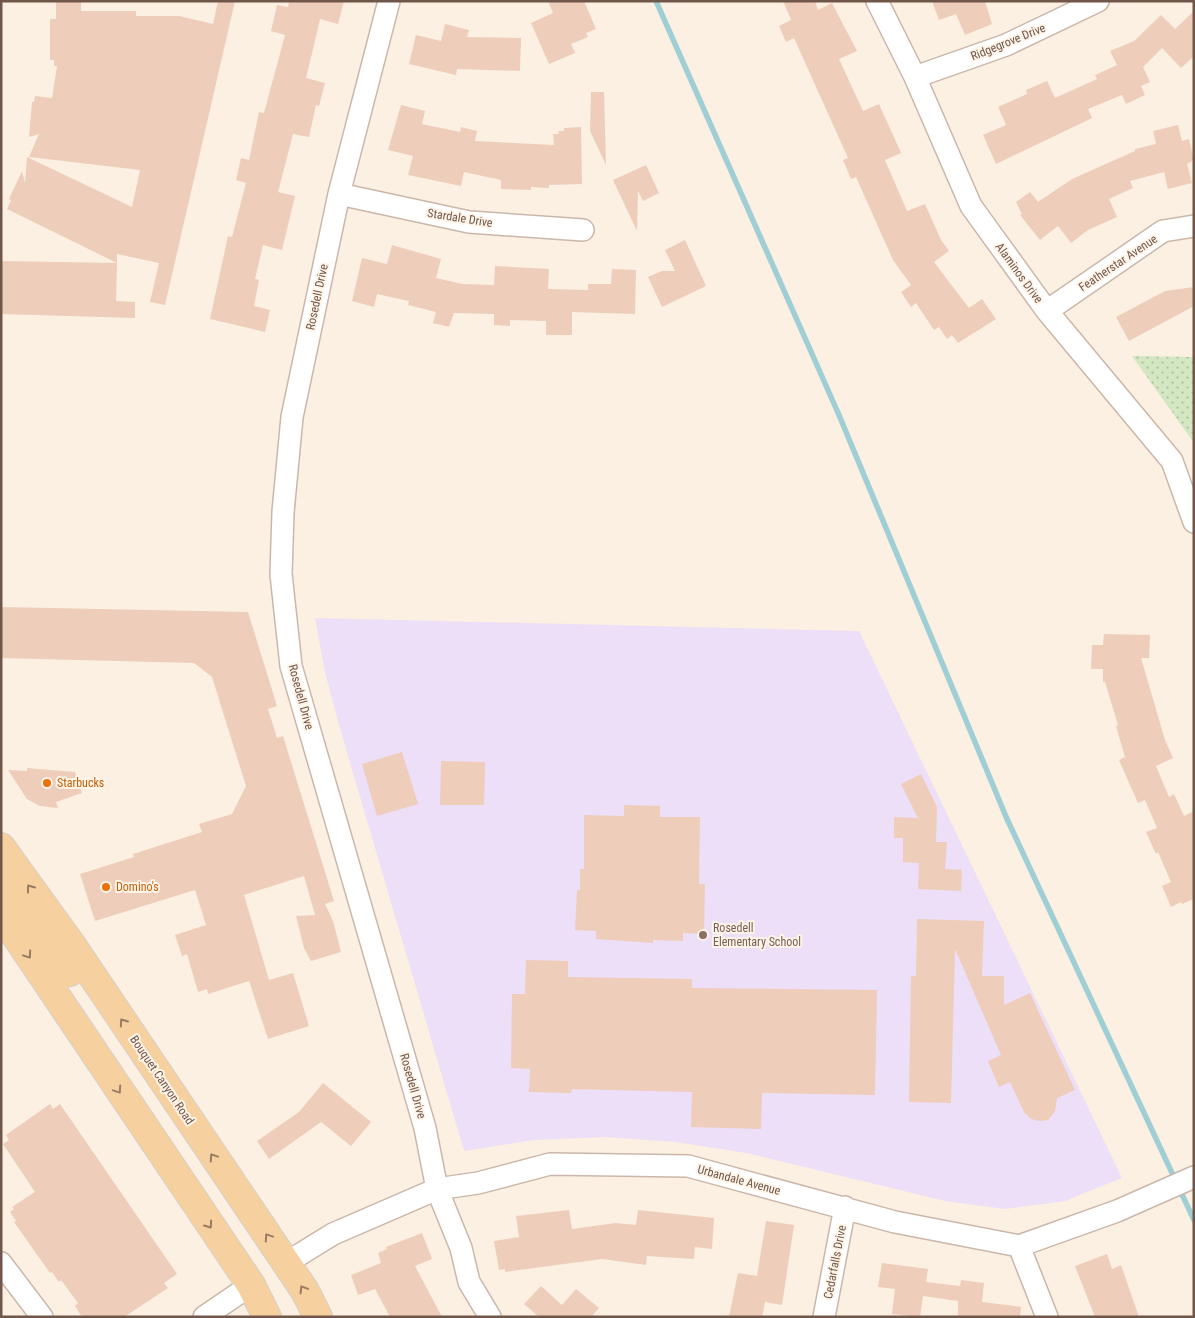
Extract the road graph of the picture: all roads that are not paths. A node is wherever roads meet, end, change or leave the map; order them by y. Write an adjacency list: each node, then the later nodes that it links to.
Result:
1 (388, 1): 5 (street, Rosedell Drive)
2 (877, 1): 4 (street, Alaminos Drive)
3 (1098, 1): 4 (street, Ridgegrove Drive)
4 (915, 77): 8 (street, Alaminos Drive)
5 (339, 194): 7 (street, Stardale Drive); 15 (street, Rosedell Drive)
6 (1194, 226): 8 (street, Featherstar Avenue)
7 (583, 230)
8 (1046, 312): 9 (street, Alaminos Drive)
9 (1194, 522)
10 (1, 847): 13 (main road, Bouquet Canyon Road, one-way to 10)
11 (1, 883): 13 (main road)
12 (1, 914): 20 (main road, one-way to 20)
13 (71, 944): 19 (main road, Bouquet Canyon Road, one-way to 13)
14 (1194, 1177): 17 (street)
15 (437, 1189): 16 (street, Urbandale Avenue); 19 (street, Urbandale Avenue); 25 (street, Rosedell Drive)
16 (845, 1207): 17 (street, Urbandale Avenue); 26 (street, Cedarfalls Drive)
17 (1019, 1246): 27 (street)
18 (1, 1263): 21 (street)
19 (286, 1263): 20 (main road); 24 (main road, Bouquet Canyon Road, one-way to 19)
20 (251, 1285): 22 (street); 23 (main road)
21 (42, 1317)
22 (204, 1317)
23 (267, 1317)
24 (318, 1317)
25 (490, 1317)
26 (824, 1317)
27 (1047, 1317)

